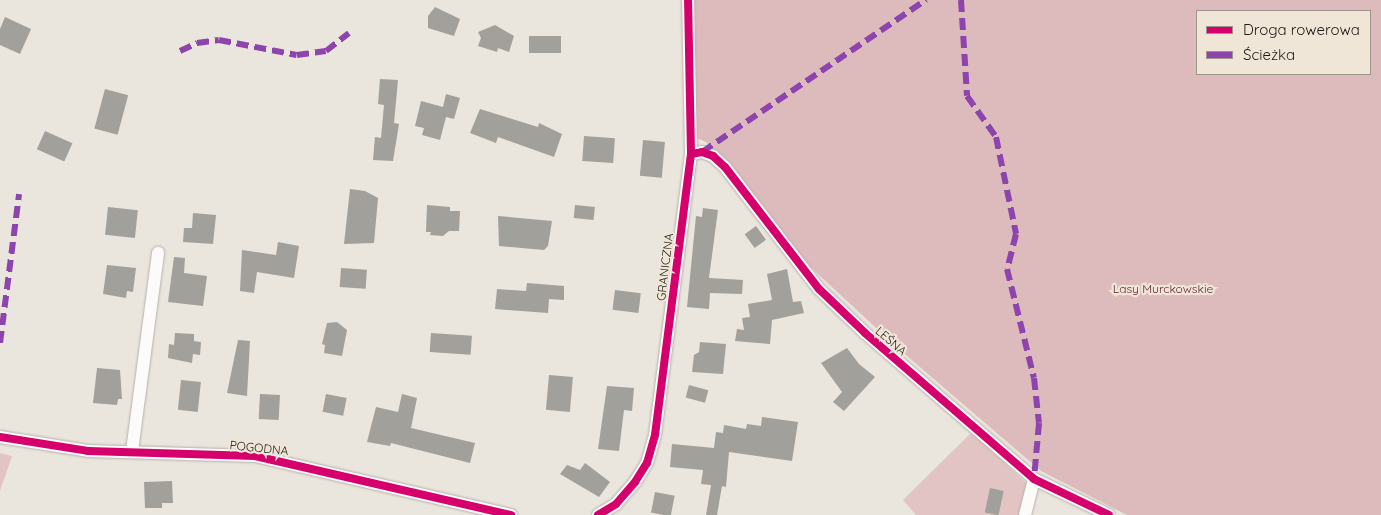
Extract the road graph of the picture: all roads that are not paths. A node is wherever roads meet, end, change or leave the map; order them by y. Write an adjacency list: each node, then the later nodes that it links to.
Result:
1 (688, 0): 2 (street, GRANICZNA)
2 (691, 154): 6 (street, LEŚNA); 8 (street, GRANICZNA)
3 (158, 253): 5 (street)
4 (0, 437): 5 (street, POGODNA)
5 (132, 451): 7 (street, POGODNA)
6 (1034, 479): 9 (street); 10 (street, LEŚNA)
7 (511, 515)
8 (598, 515)
9 (1026, 515)
10 (1109, 515)

